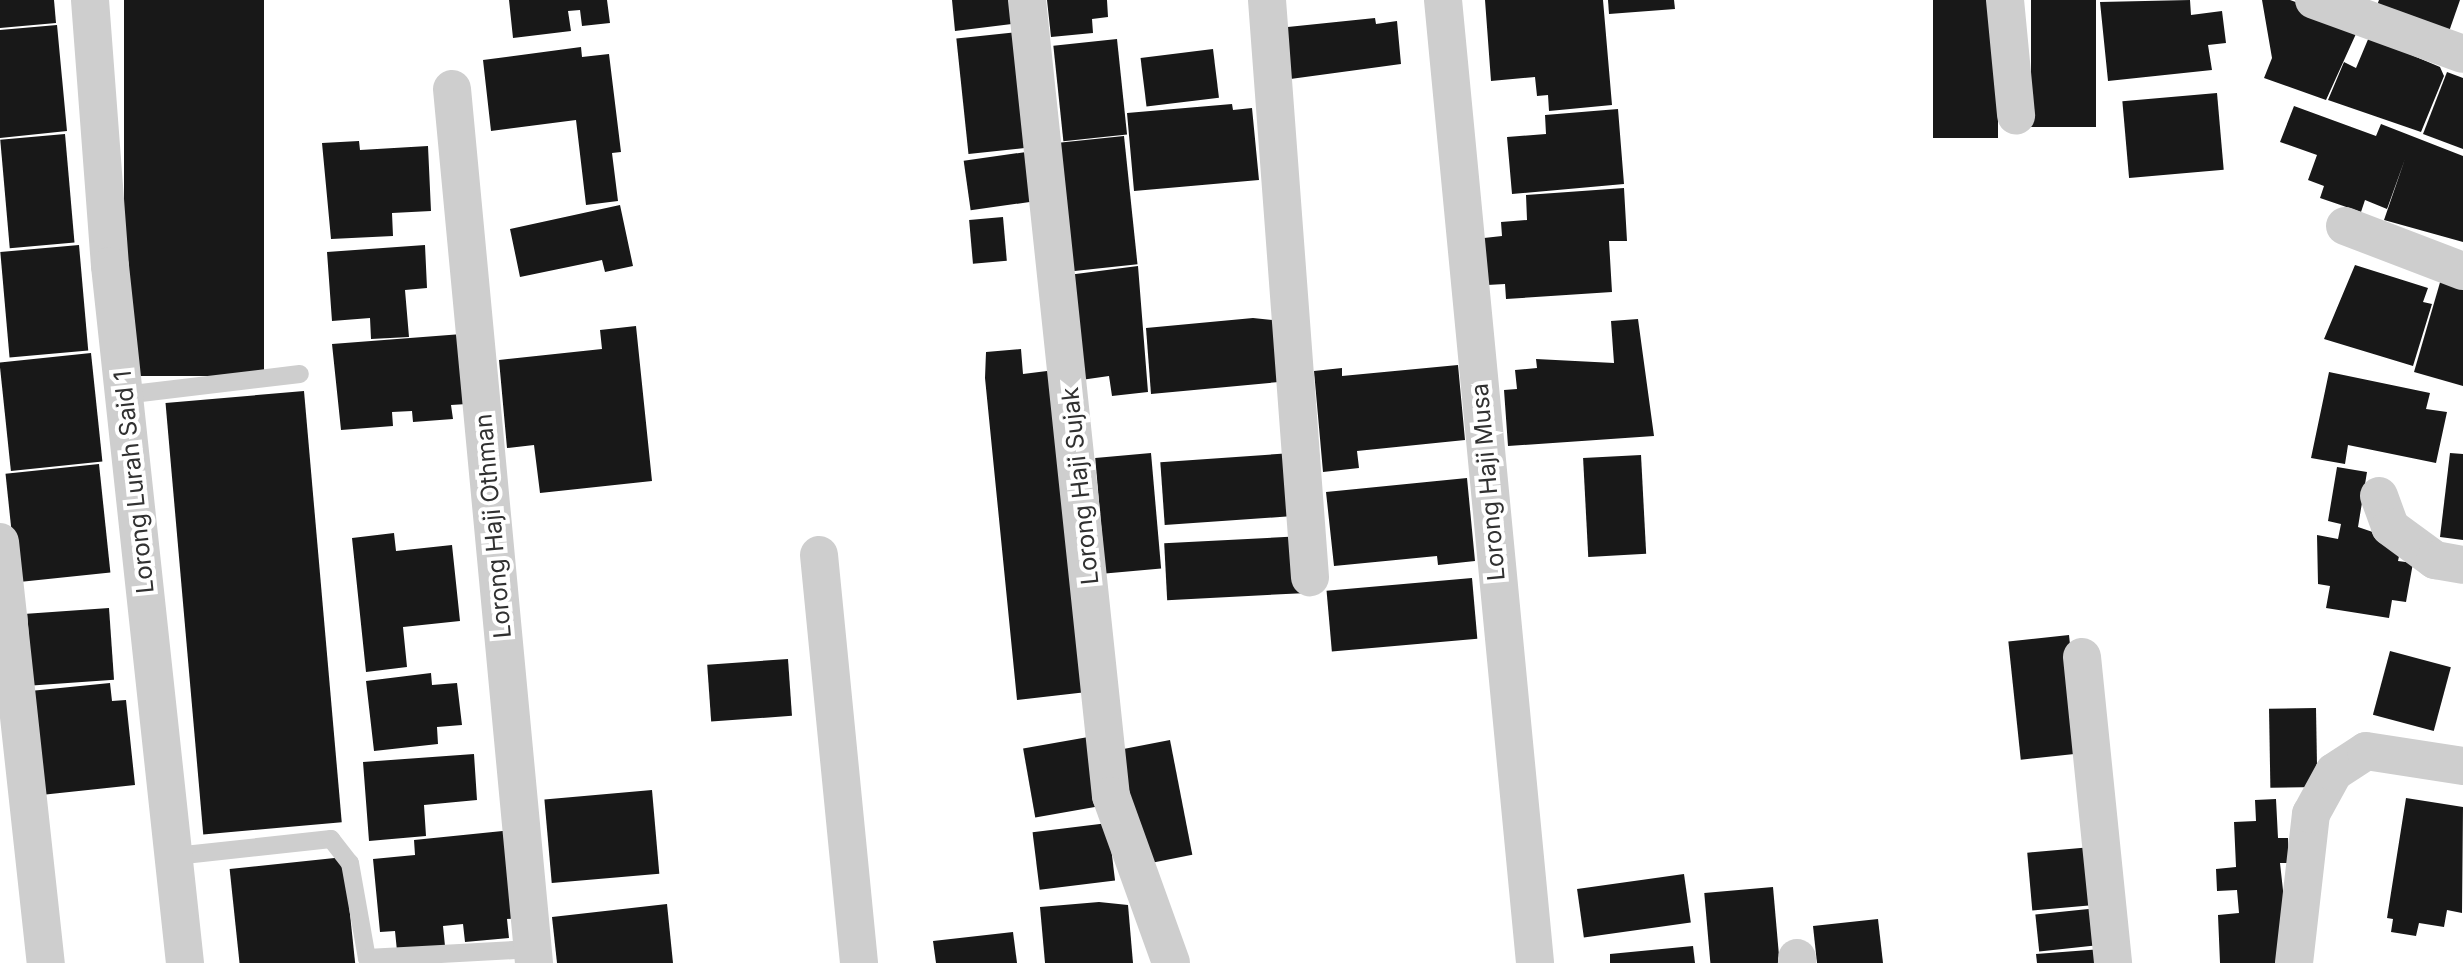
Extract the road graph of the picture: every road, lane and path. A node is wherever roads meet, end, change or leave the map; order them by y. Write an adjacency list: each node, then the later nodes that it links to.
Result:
1 (90, 0): 13 (street, Lorong Lurah Said 1)
2 (1027, 0): 26 (street, Lorong Haji Sujak)
3 (1267, 0): 18 (street)
4 (1443, 0): 27 (street, Lorong Haji Musa)
5 (2005, 0): 9 (street)
6 (2314, 0): 7 (street)
7 (2463, 54)
8 (452, 89): 22 (street, Lorong Haji Othman)
9 (2016, 115)
10 (2345, 226): 11 (street)
11 (2463, 271)
12 (300, 374): 13 (lane)
13 (124, 395): 21 (street, Lorong Lurah Said 1)
14 (2379, 496): 17 (street)
15 (0, 542): 23 (street)
16 (819, 555): 25 (street)
17 (2463, 565)
18 (1310, 577)
19 (2082, 657): 28 (street)
20 (2463, 766): 29 (street)
21 (175, 856): 22 (lane); 24 (street, Lorong Lurah Said 1)
22 (533, 956)
23 (46, 963)
24 (185, 963)
25 (859, 963)
26 (1171, 963)
27 (1535, 963)
28 (2113, 963)
29 (2294, 963)

